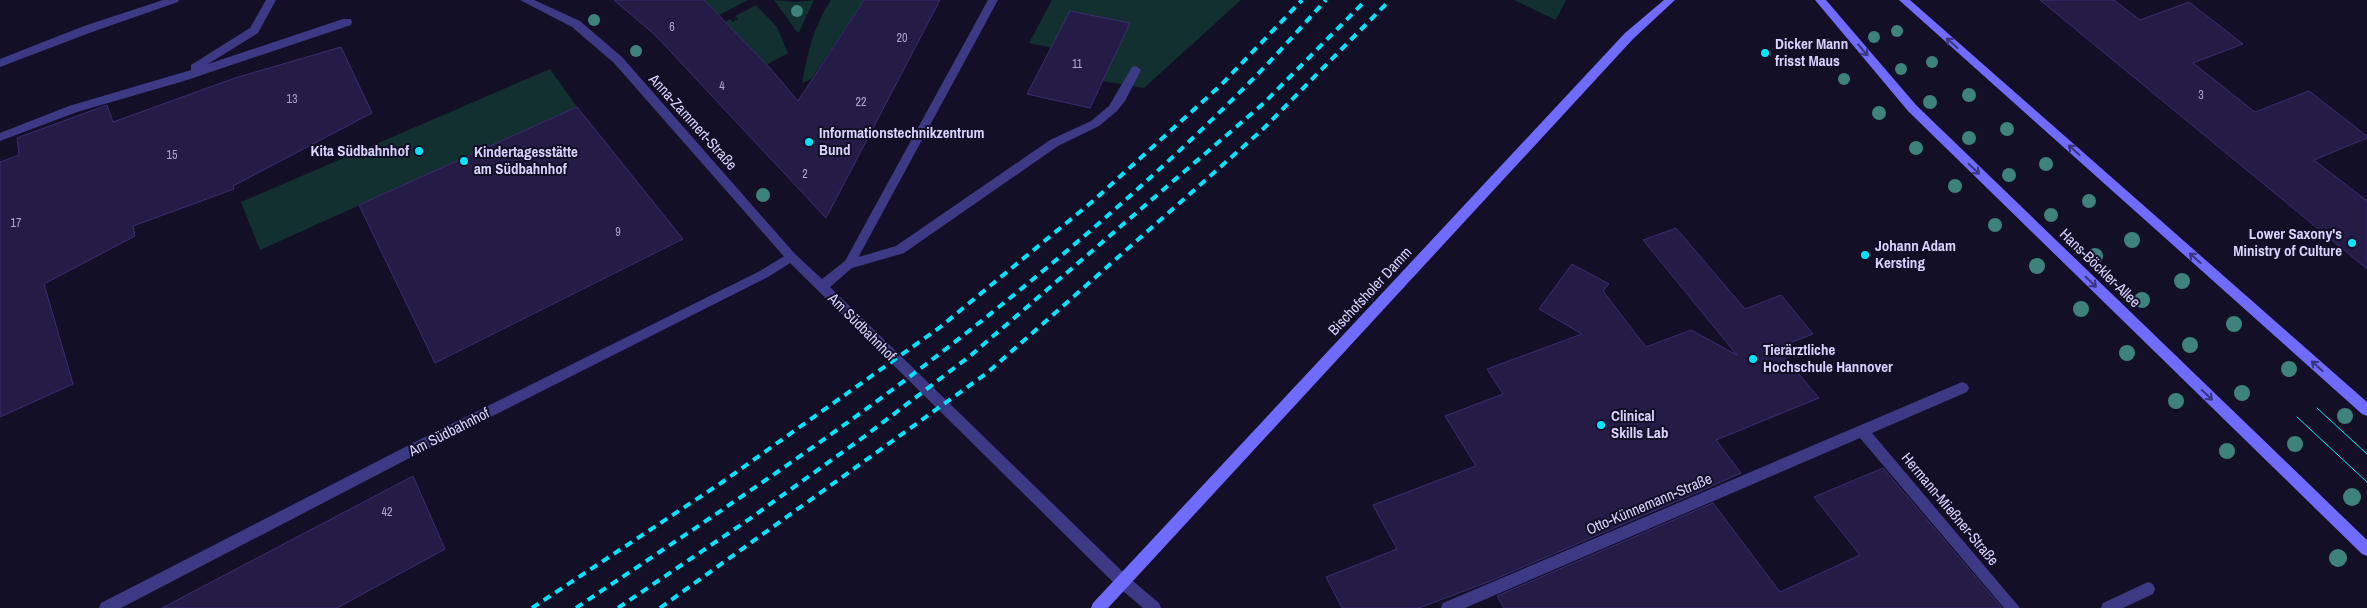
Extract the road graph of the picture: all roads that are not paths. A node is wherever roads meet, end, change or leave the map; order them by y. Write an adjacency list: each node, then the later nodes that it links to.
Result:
1 (174, 0): 9 (street)
2 (271, 0): 11 (street)
3 (525, 0): 13 (street, Anna-Zammert-Straße)
4 (993, 0): 14 (street, Am Südbahnhof)
5 (1670, 0): 20 (main road, Bischofsholer Damm)
6 (1820, 0): 19 (main road, Hans-Böckler-Allee, one-way to 19)
7 (1904, 0): 17 (main road, one-way to 7)
8 (347, 22): 11 (street)
9 (0, 63)
10 (1136, 70): 14 (street)
11 (180, 78): 12 (street)
12 (0, 137)
13 (791, 256): 15 (street, Anna-Zammert-Straße); 22 (street, Am Südbahnhof)
14 (849, 264): 15 (street, Am Südbahnhof)
15 (821, 287): 20 (street, Am Südbahnhof)
16 (1962, 388): 18 (street, Otto-Künnemann-Straße)
17 (2367, 410)
18 (1862, 431): 25 (street, Otto-Künnemann-Straße); 26 (street, Hermann-Mießner-Straße)
19 (2367, 549)
20 (1122, 582): 23 (main road, Bischofsholer Damm); 24 (street, Am Südbahnhof)
21 (2148, 589): 27 (street)
22 (106, 608)
23 (1098, 608)
24 (1154, 608)
25 (1448, 608)
26 (2013, 608)
27 (2108, 608)

